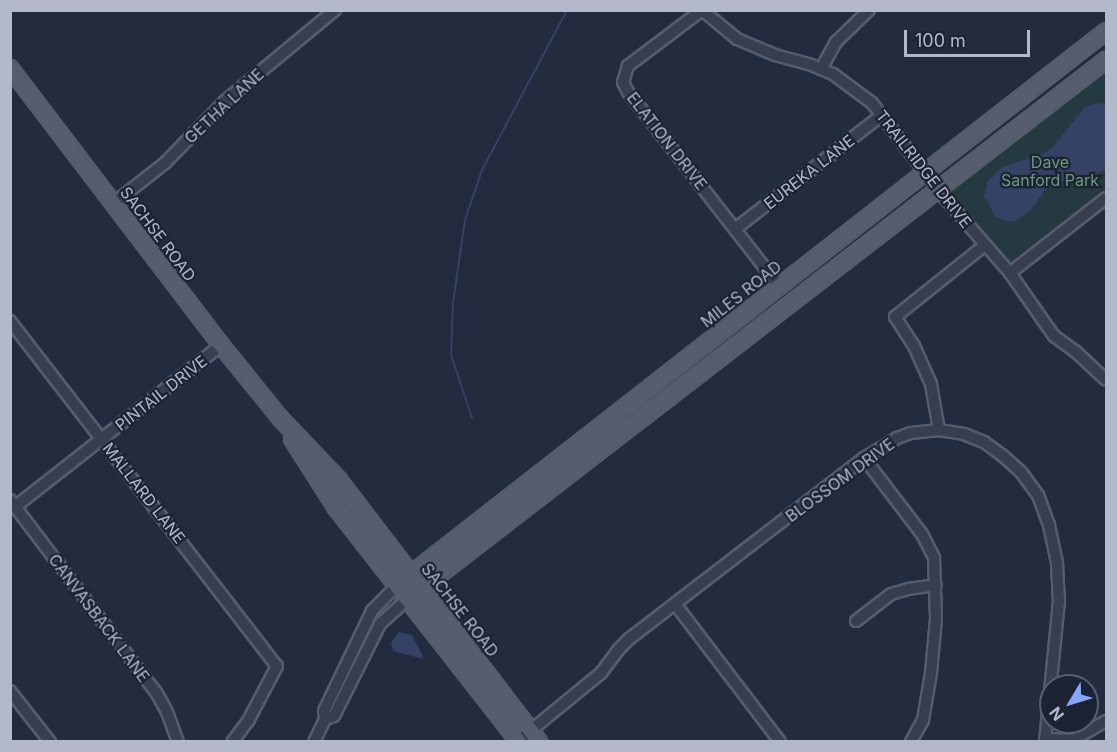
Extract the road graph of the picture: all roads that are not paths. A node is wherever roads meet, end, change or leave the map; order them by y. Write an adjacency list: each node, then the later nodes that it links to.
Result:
1 (335, 10): 12 (street, GETHA LANE)
2 (702, 10): 7 (street, TRAILRIDGE DRIVE); 13 (street, ELATION DRIVE)
3 (869, 10): 7 (street)
4 (1104, 40): 9 (main road, MILES ROAD)
5 (1107, 60): 10 (main road)
6 (10, 68): 12 (main road, SACHSE ROAD)
7 (821, 69): 8 (street, TRAILRIDGE DRIVE)
8 (882, 115): 9 (street, TRAILRIDGE DRIVE); 13 (street, EUREKA LANE)
9 (926, 173): 10 (street, TRAILRIDGE DRIVE); 16 (main road, MILES ROAD)
10 (938, 189): 14 (street, TRAILRIDGE DRIVE); 21 (main road)
11 (1107, 198): 15 (street)
12 (114, 203): 18 (main road, SACHSE ROAD)
13 (735, 229): 16 (street, ELATION DRIVE)
14 (985, 245): 15 (street, TRAILRIDGE DRIVE); 23 (street)
15 (1010, 273): 20 (street, TRAILRIDGE DRIVE)
16 (779, 286): 19 (main road, MILES ROAD)
17 (10, 321): 24 (street, MALLARD LANE)
18 (222, 345): 22 (main road, SACHSE ROAD); 24 (street, PINTAIL DRIVE)
19 (674, 368): 21 (main road); 27 (main road, MILES ROAD)
20 (1107, 380)
21 (687, 385): 30 (main road)
22 (281, 419): 27 (main road, SACHSE ROAD); 28 (main road, SACHSE ROAD)
23 (939, 430): 25 (street, BLOSSOM DRIVE); 38 (street, BLOSSOM DRIVE)
24 (102, 439): 26 (street, PINTAIL DRIVE); 41 (street, MALLARD LANE)
25 (864, 458): 29 (street); 32 (street, BLOSSOM DRIVE)
26 (13, 503): 40 (street, CANVASBACK LANE)
27 (411, 575): 28 (main road, MILES ROAD); 30 (main road, SACHSE ROAD)
28 (397, 585): 31 (main road, SACHSE ROAD); 35 (street)
29 (936, 585): 33 (street); 45 (street)
30 (422, 590): 31 (main road); 37 (main road, SACHSE ROAD)
31 (408, 599): 35 (street); 43 (main road, SACHSE ROAD)
32 (675, 604): 37 (street, BLOSSOM DRIVE); 44 (street)
33 (856, 621)
34 (10, 690): 39 (street)
35 (325, 719): 42 (street)
36 (1107, 721): 38 (street)
37 (535, 736): 43 (street, BLOSSOM DRIVE)
38 (1045, 740)
39 (50, 741)
40 (178, 741)
41 (232, 741)
42 (314, 741)
43 (519, 741)
44 (780, 741)
45 (911, 741)

